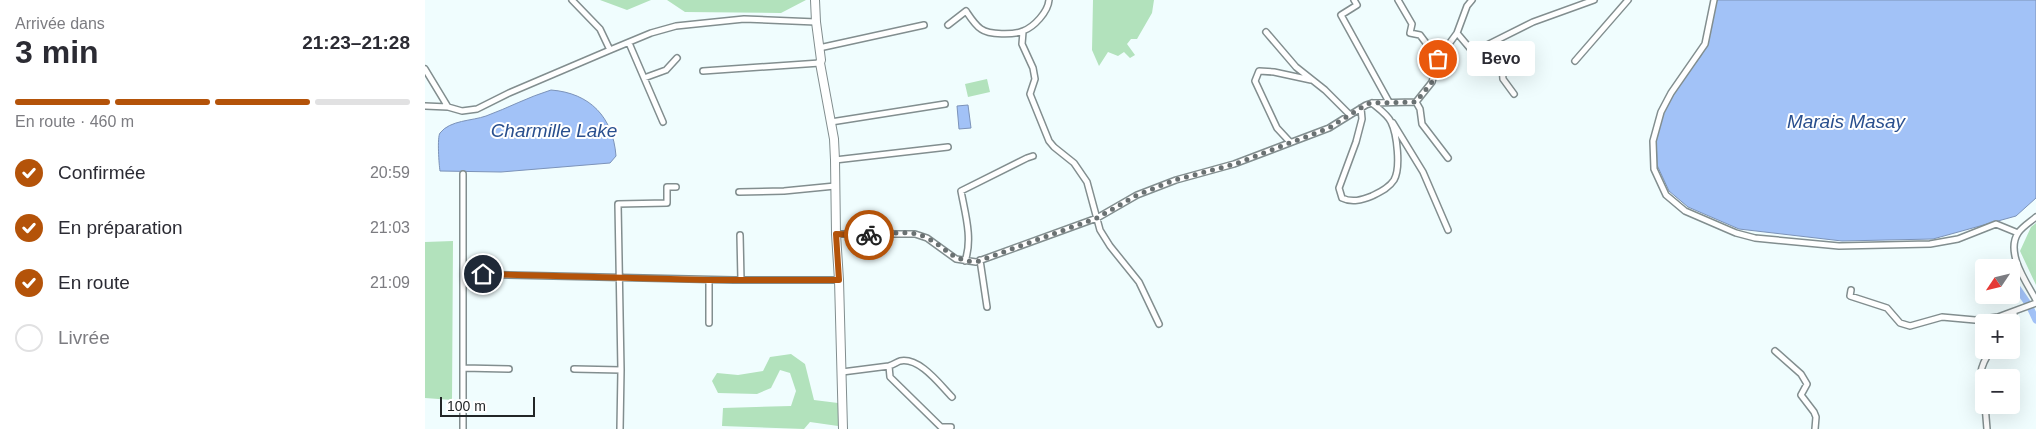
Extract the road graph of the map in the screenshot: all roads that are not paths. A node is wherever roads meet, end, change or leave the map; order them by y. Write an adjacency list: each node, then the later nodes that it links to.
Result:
1 (571, 0): 20 (street)
2 (815, 0): 11 (main road)
3 (1049, 0): 14 (street)
4 (1355, 0): 30 (street)
5 (1398, 0): 22 (street)
6 (1473, 0): 10 (street)
7 (1594, 0): 18 (street)
8 (1628, 0): 23 (street)
9 (1714, 0): 53 (street)
10 (1467, 3): 16 (street)
11 (815, 22): 17 (street); 19 (main road)
12 (924, 25): 19 (street)
13 (949, 25): 14 (street)
14 (1023, 32): 51 (street)
15 (1266, 32): 28 (street)
16 (1457, 33): 18 (street); 22 (street)
17 (629, 43): 20 (street); 27 (street)
18 (1482, 47): 29 (street)
19 (819, 48): 24 (main road)
20 (610, 50): 35 (street)
21 (677, 58): 27 (street)
22 (1438, 59): 31 (street)
23 (1575, 61)
24 (820, 63): 26 (street); 40 (main road)
25 (425, 69): 35 (street)
26 (703, 71)
27 (644, 78): 39 (street)
28 (1311, 80): 37 (street); 41 (street)
29 (1514, 94)
30 (1389, 102): 31 (street); 32 (street)
31 (1416, 102): 44 (street)
32 (1372, 103): 36 (street); 38 (street)
33 (945, 104): 40 (street)
34 (425, 106): 35 (street)
35 (448, 107)
36 (1361, 108): 37 (street); 38 (street)
37 (1350, 115): 41 (street)
38 (1391, 121): 52 (street)
39 (663, 122)
40 (831, 122): 45 (main road)
41 (1290, 142): 51 (street)
42 (948, 147): 45 (street)
43 (1033, 156): 57 (street)
44 (1448, 158)
45 (835, 160): 47 (main road)
46 (463, 174): 58 (street)
47 (835, 186): 49 (street); 54 (main road)
48 (676, 187): 59 (street)
49 (739, 192)
50 (2036, 217): 53 (street)
51 (1097, 218): 56 (street); 68 (street)
52 (1448, 230)
53 (2018, 233): 64 (street)
54 (836, 234): 57 (street); 62 (main road)
55 (740, 235): 61 (street)
56 (981, 260): 57 (street); 65 (street)
57 (965, 261)
58 (464, 274): 59 (street); 71 (street)
59 (619, 277): 60 (street); 74 (street)
60 (709, 280): 61 (street); 67 (street)
61 (741, 280): 62 (street)
62 (839, 280): 75 (main road)
63 (1851, 290): 66 (street)
64 (2035, 303): 66 (street)
65 (987, 307)
66 (2015, 312)
67 (709, 323)
68 (1159, 324)
69 (1775, 351): 82 (street)
70 (889, 366): 75 (street); 76 (street); 78 (street)
71 (463, 368): 72 (street); 79 (street)
72 (509, 369)
73 (574, 369): 74 (street)
74 (621, 370): 80 (street)
75 (842, 372): 81 (main road)
76 (952, 397)
77 (1986, 414): 83 (street)
78 (951, 427)
79 (463, 429)
80 (619, 429)
81 (843, 429)
82 (1815, 429)
83 (1987, 429)

